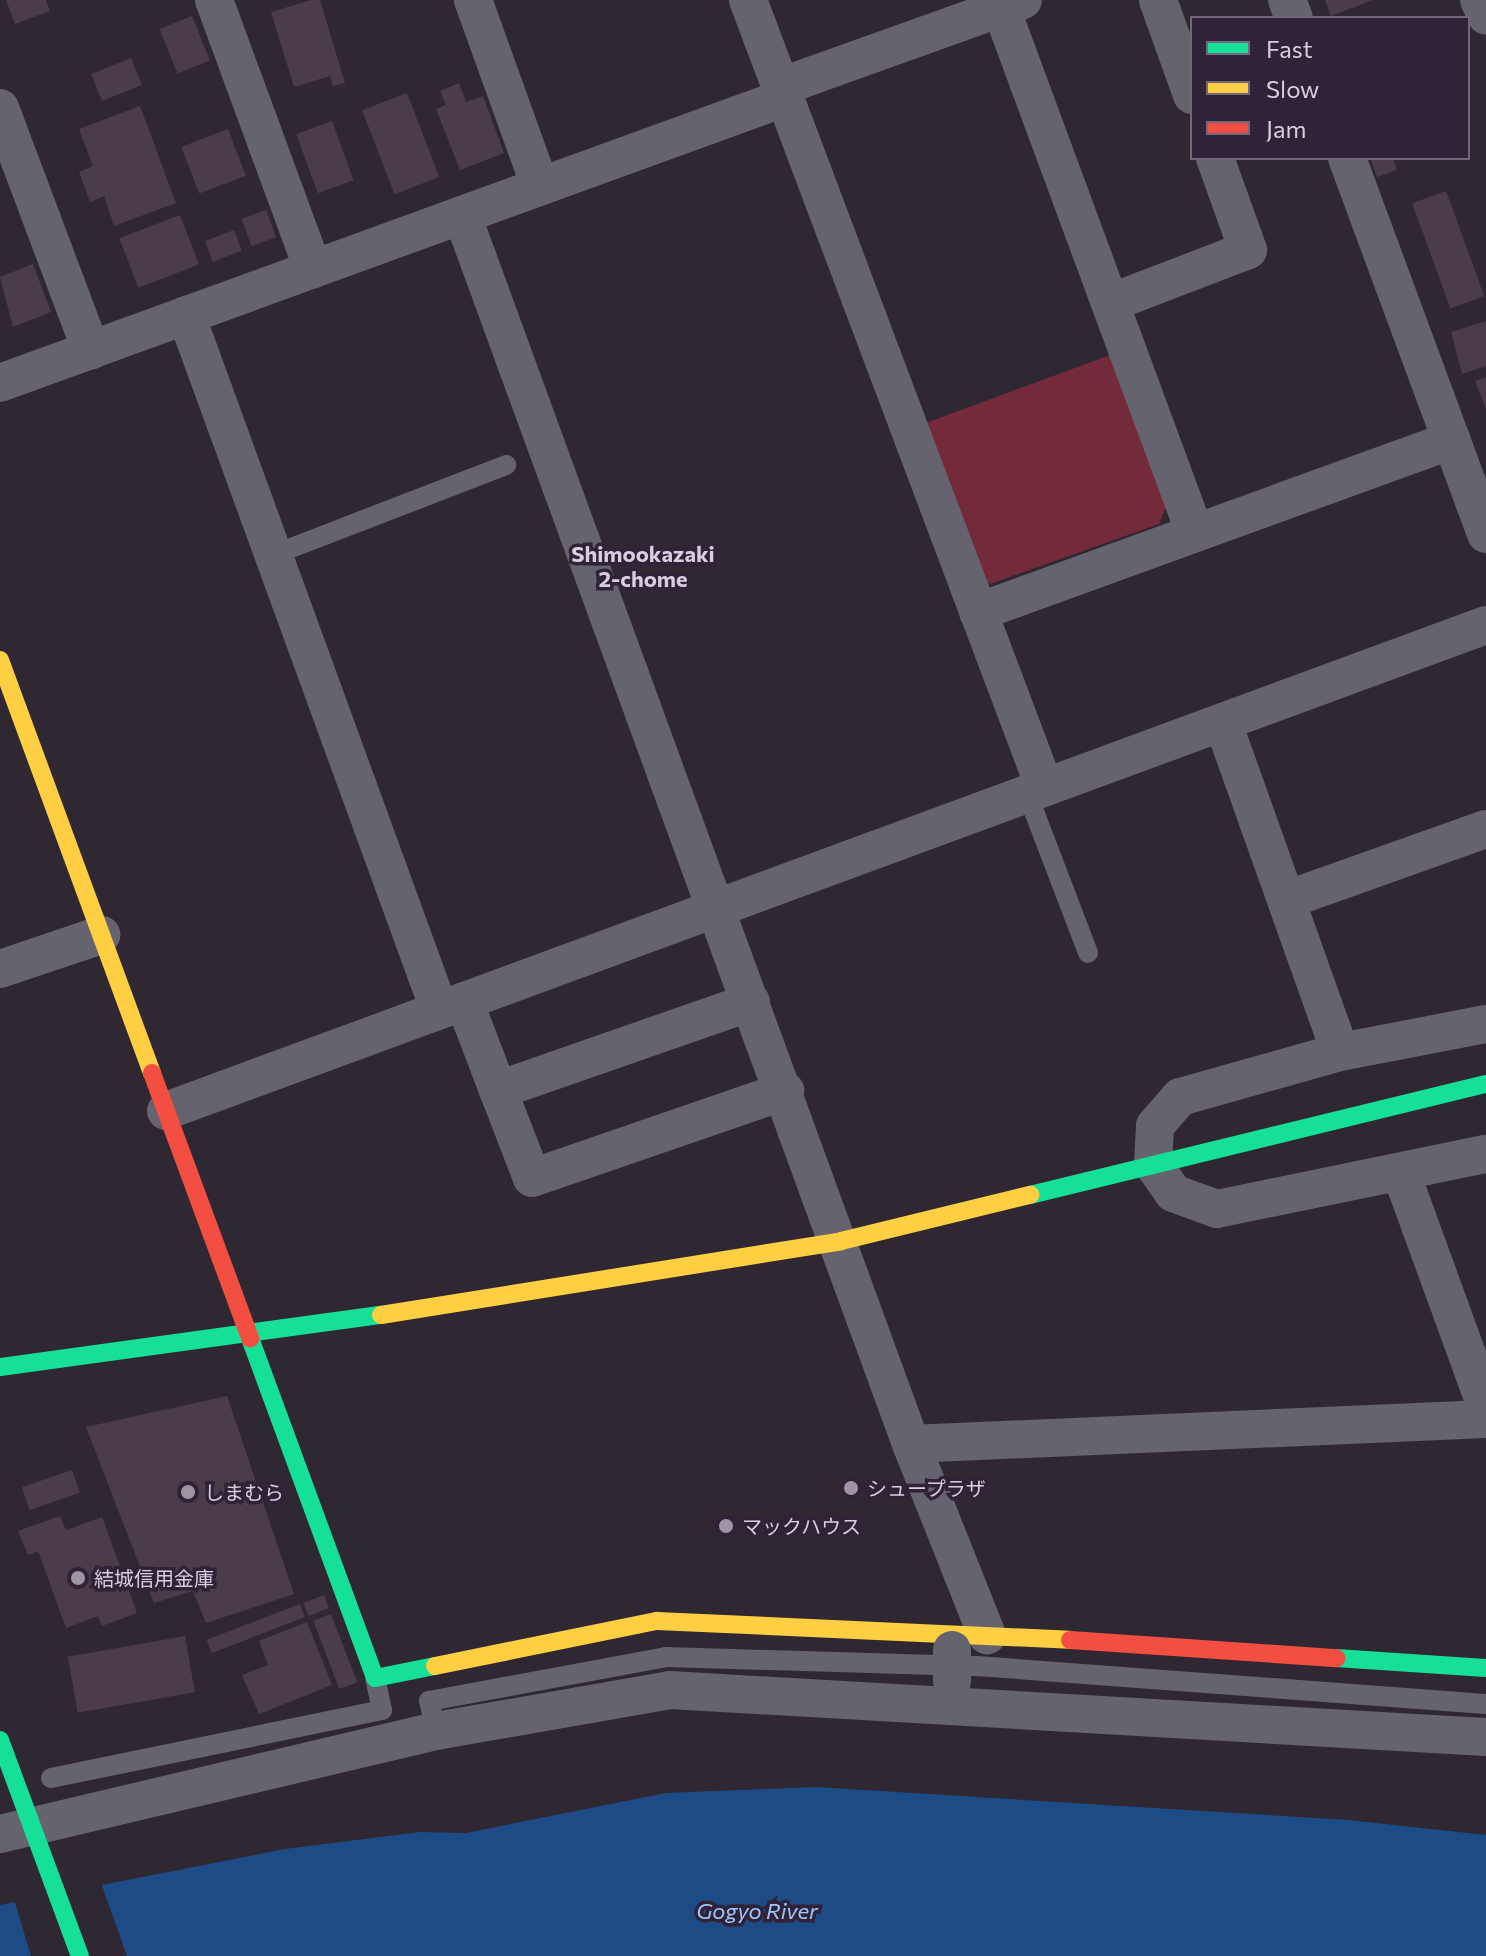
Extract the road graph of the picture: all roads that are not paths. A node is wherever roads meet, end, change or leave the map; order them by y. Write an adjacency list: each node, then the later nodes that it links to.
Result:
1 (214, 0): 15 (street)
2 (473, 0): 13 (street)
3 (748, 0): 9 (street)
4 (1158, 0): 8 (street)
5 (1479, 0): 7 (street)
6 (1007, 3): 9 (street); 16 (street)
7 (1486, 16)
8 (1190, 89)
9 (782, 93): 13 (street); 25 (street)
10 (0, 108): 18 (street)
11 (1216, 160): 16 (street)
12 (1348, 160): 20 (street)
13 (540, 186): 14 (street)
14 (462, 215): 15 (street); 32 (street)
15 (313, 269): 17 (street)
16 (1110, 303): 22 (street)
17 (186, 315): 18 (street); 24 (street)
18 (91, 350): 19 (street)
19 (0, 383)
20 (1452, 440): 22 (street); 23 (street)
21 (506, 465): 24 (lane)
22 (1195, 533): 25 (street)
23 (1486, 534)
24 (273, 555): 37 (street)
25 (978, 612): 29 (street)
26 (1486, 625): 28 (street)
27 (0, 660): 33 (street)
28 (1223, 723): 29 (street); 31 (street)
29 (1035, 790): 32 (street); 34 (lane)
30 (1486, 829): 31 (street)
31 (1289, 899): 39 (street)
32 (718, 909): 36 (street); 37 (street)
33 (101, 935): 35 (street); 43 (street)
34 (1088, 953)
35 (0, 969)
36 (751, 1002): 41 (street); 42 (street)
37 (452, 1005): 41 (street); 43 (street)
38 (1486, 1024): 39 (street)
39 (1340, 1052): 45 (street)
40 (1486, 1084): 45 (street)
41 (498, 1090): 42 (street)
42 (785, 1091): 47 (street)
43 (166, 1111): 48 (street)
44 (1486, 1154): 46 (street)
45 (1153, 1164): 46 (street); 47 (street)
46 (1401, 1173): 50 (street)
47 (841, 1241): 48 (street); 52 (street)
48 (251, 1336): 49 (street); 55 (street)
49 (0, 1367)
50 (1486, 1407)
51 (1486, 1419): 52 (street)
52 (911, 1444): 53 (street)
53 (959, 1661): 54 (street); 55 (street); 57 (street); 58 (street)
54 (1486, 1668)
55 (375, 1678): 60 (lane)
56 (1486, 1704): 57 (lane)
57 (436, 1731): 61 (street)
58 (1486, 1737)
59 (0, 1740): 61 (street)
60 (51, 1778)
61 (25, 1838): 62 (street)
62 (80, 1956)

